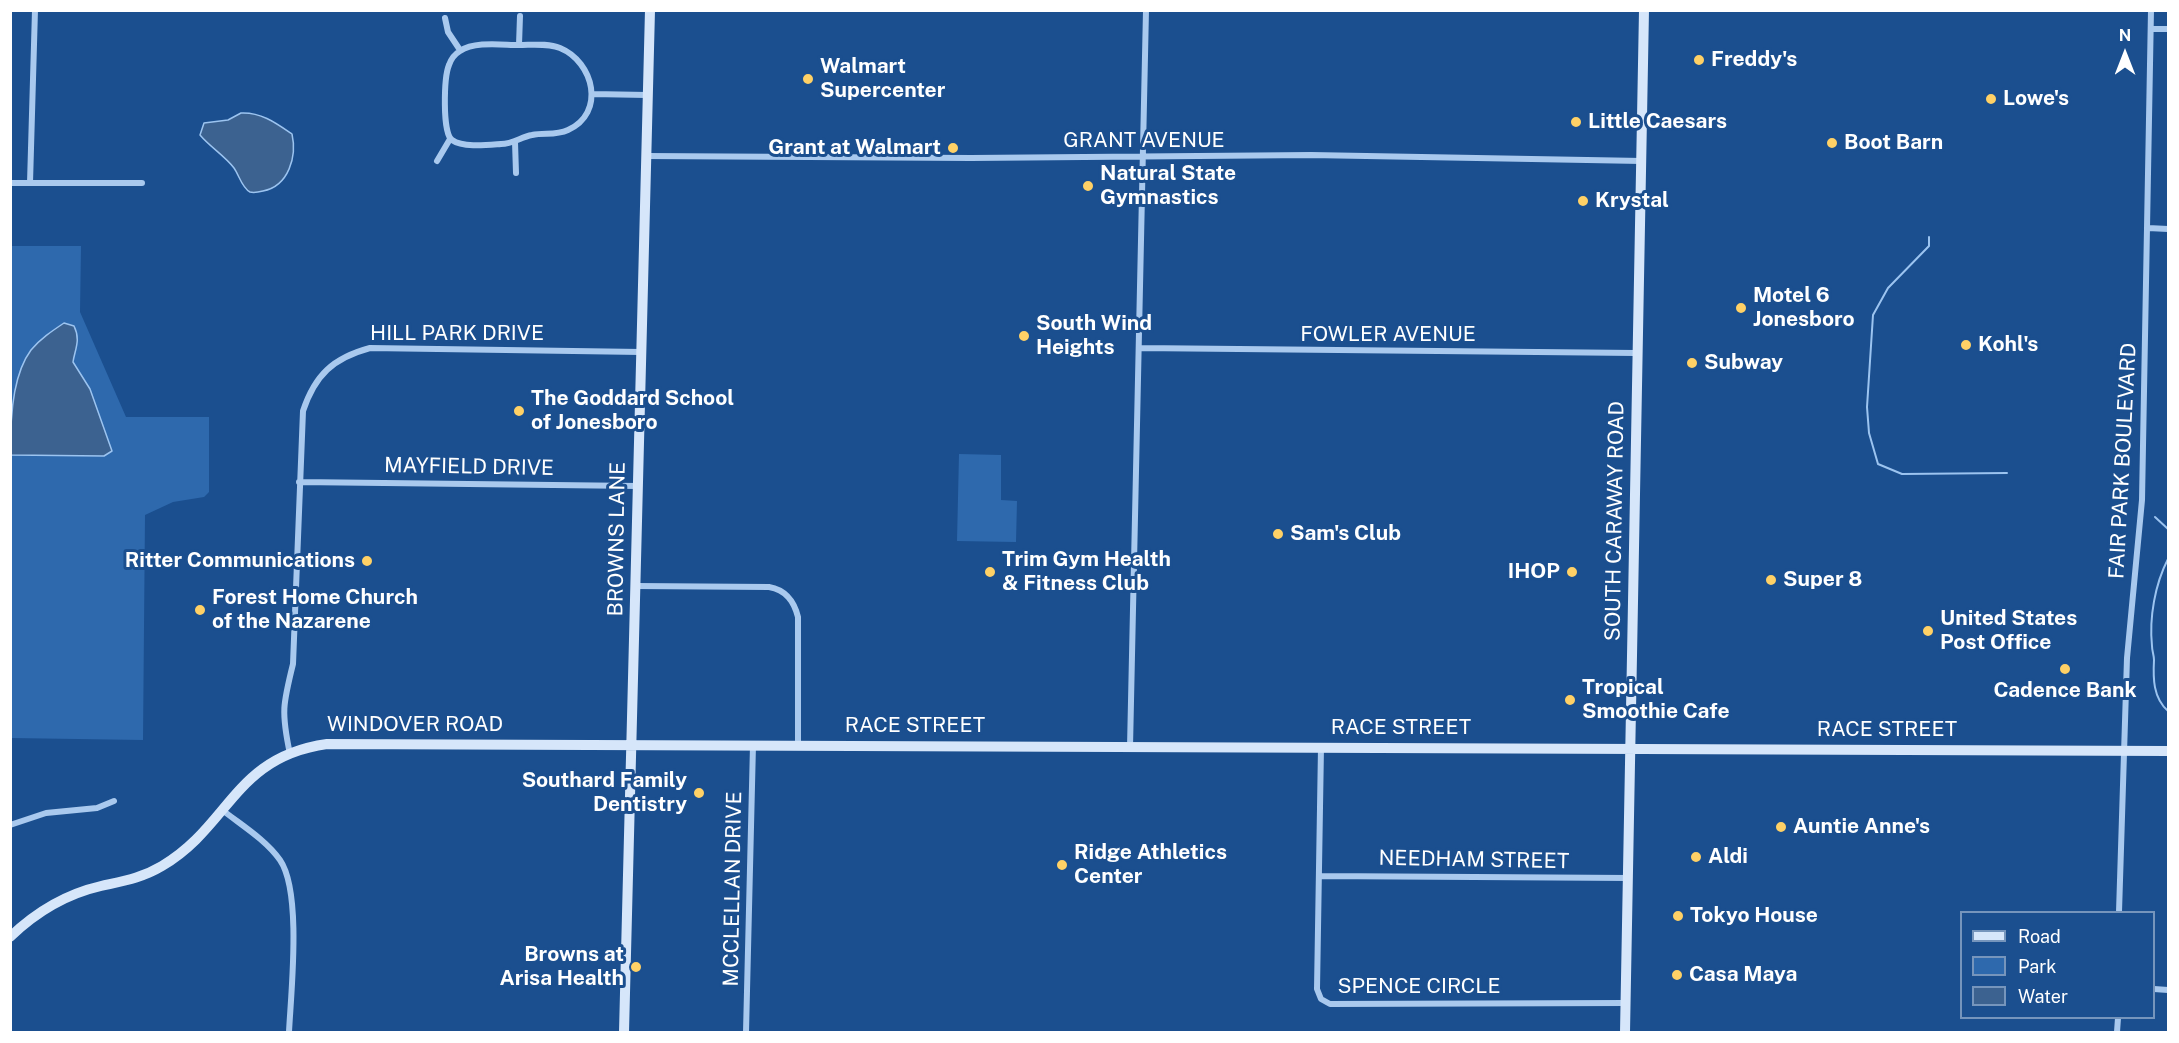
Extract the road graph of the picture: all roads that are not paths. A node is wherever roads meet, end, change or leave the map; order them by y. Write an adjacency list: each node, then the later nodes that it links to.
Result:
1 (35, 10): 22 (street)
2 (650, 10): 13 (street, BROWNS LANE)
3 (1146, 10): 17 (street)
4 (1644, 10): 19 (street, SOUTH CARAWAY ROAD)
5 (2151, 10): 8 (street, FAIR PARK BOULEVARD)
6 (520, 16): 10 (street)
7 (445, 18): 11 (street)
8 (2151, 29): 9 (street); 24 (street, FAIR PARK BOULEVARD)
9 (2169, 29)
10 (519, 45): 11 (street); 12 (street)
11 (460, 50): 14 (street)
12 (592, 94): 13 (street); 15 (street)
13 (647, 95): 16 (street, BROWNS LANE)
14 (450, 139): 15 (street); 18 (street)
15 (515, 142): 20 (street)
16 (646, 156): 17 (street, GRANT AVENUE); 27 (street, BROWNS LANE)
17 (1143, 158): 19 (street, GRANT AVENUE); 26 (street)
18 (437, 161)
19 (1642, 161): 28 (street, SOUTH CARAWAY ROAD)
20 (516, 172)
21 (10, 183): 22 (street)
22 (30, 183): 23 (street)
23 (142, 183)
24 (2148, 228): 25 (street); 38 (street, FAIR PARK BOULEVARD)
25 (2169, 229)
26 (1139, 348): 28 (street, FOWLER AVENUE); 35 (street)
27 (641, 352): 29 (street, HILL PARK DRIVE); 30 (street, BROWNS LANE)
28 (1636, 352): 37 (street, SOUTH CARAWAY ROAD)
29 (299, 482): 30 (street, MAYFIELD DRIVE); 40 (street, HILL PARK DRIVE)
30 (638, 486): 31 (street, BROWNS LANE)
31 (636, 586): 32 (street, BROWNS LANE); 34 (street)
32 (633, 745): 33 (street, RACE STREET); 40 (street, WINDOVER ROAD); 50 (street, BROWNS LANE)
33 (753, 745): 34 (street, RACE STREET); 51 (street, MCCLELLAN DRIVE)
34 (798, 745): 35 (street, RACE STREET)
35 (1130, 747): 36 (street, RACE STREET)
36 (1321, 747): 37 (street, RACE STREET); 44 (street, SPENCE CIRCLE)
37 (1631, 748): 38 (street, RACE STREET); 45 (street, SOUTH CARAWAY ROAD)
38 (2124, 750): 39 (street, RACE STREET); 46 (street, FAIR PARK BOULEVARD)
39 (2169, 752)
40 (290, 754): 42 (street, WINDOVER ROAD)
41 (114, 801): 43 (street)
42 (221, 809): 47 (street, WINDOVER ROAD); 49 (street)
43 (10, 825)
44 (1319, 876): 45 (street, NEEDHAM STREET); 48 (street, SPENCE CIRCLE)
45 (1629, 878): 48 (street, SOUTH CARAWAY ROAD)
46 (2119, 911)
47 (10, 937)
48 (1626, 1003): 52 (street, SOUTH CARAWAY ROAD)
49 (290, 1032)
50 (624, 1032)
51 (746, 1032)
52 (1625, 1032)

